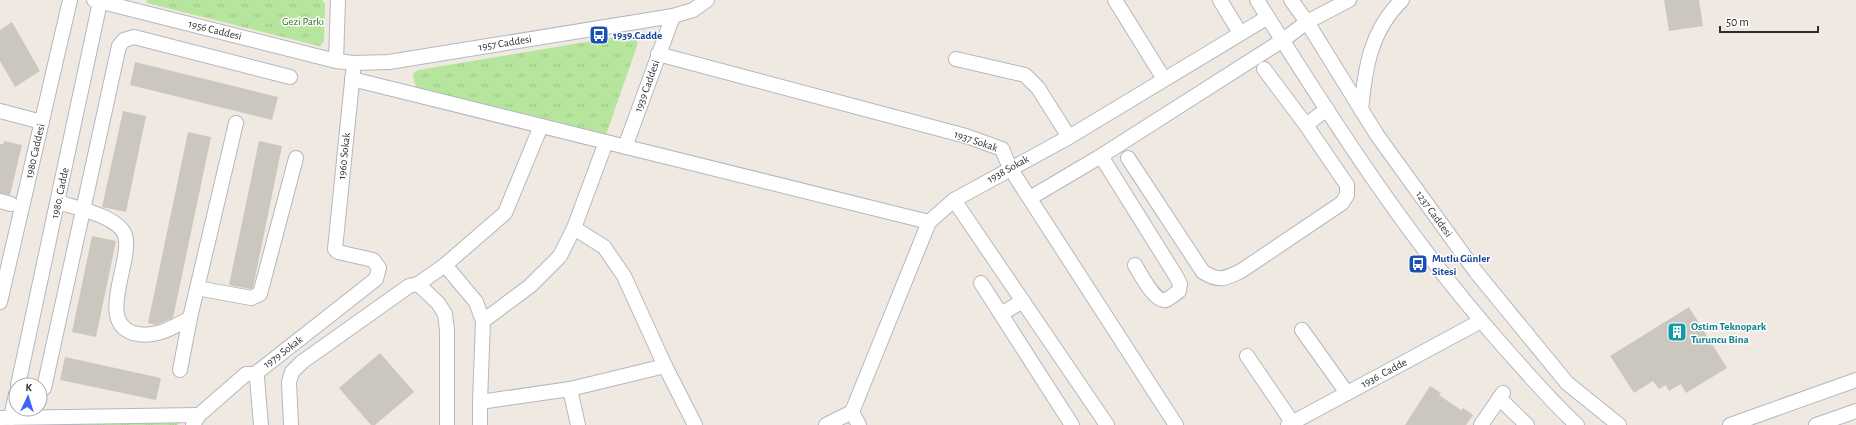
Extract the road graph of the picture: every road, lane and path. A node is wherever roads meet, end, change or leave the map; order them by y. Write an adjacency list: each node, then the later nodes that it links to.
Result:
1 (70, 0): 28 (street, 1980 Caddesi)
2 (338, 0): 19 (street)
3 (707, 0): 12 (street)
4 (1115, 0): 24 (street)
5 (1220, 0): 15 (street)
6 (1257, 0): 13 (street)
7 (1291, 0): 14 (street, 1237 Caddesi)
8 (1349, 0): 14 (street)
9 (1402, 0): 26 (street)
10 (97, 1): 11 (street, 1956 Caddesi); 41 (street, 1980. Cadde)
11 (130, 4): 19 (street, 1956 Caddesi)
12 (673, 16): 17 (street, 1939 Caddesi); 20 (street, 1957 Caddesi)
13 (1268, 17): 15 (street, 1938 Sokak); 16 (street)
14 (1307, 22): 16 (street); 26 (street, 1237 Caddesi)
15 (1240, 33): 24 (street, 1938 Sokak)
16 (1283, 40): 25 (street); 35 (street)
17 (658, 54): 34 (street, 1939 Caddesi); 38 (street, 1937 Sokak)
18 (956, 59): 32 (street)
19 (336, 61): 20 (street, 1957 Caddesi)
20 (354, 63): 23 (street, 1960 Sokak)
21 (1264, 69): 30 (street)
22 (290, 77): 42 (street)
23 (352, 79): 31 (street); 47 (street, 1960 Sokak)
24 (1164, 79): 32 (street, 1938 Sokak)
25 (1327, 110): 30 (street); 56 (street)
26 (1361, 110): 87 (street, 1237 Caddesi)
27 (0, 111): 28 (street)
28 (42, 122): 52 (street, 1980 Caddesi)
29 (236, 123): 50 (street)
30 (1306, 125): 37 (street)
31 (541, 126): 33 (street); 45 (street)
32 (1069, 137): 38 (street, 1938 Sokak)
33 (606, 142): 34 (street); 44 (street)
34 (625, 147): 43 (street)
35 (1101, 156): 39 (street); 46 (street)
36 (296, 158): 50 (street)
37 (1128, 158)
38 (1010, 168): 39 (street, 1937 Sokak); 40 (street, 1938 Sokak)
39 (1030, 198): 83 (street, 1937 Sokak)
40 (954, 200): 43 (street, 1938 Sokak); 51 (street)
41 (58, 202): 42 (street); 62 (street, 1980. Cadde)
42 (84, 210): 54 (street); 63 (street)
43 (929, 222): 69 (street, 1938 Sokak)
44 (574, 228): 55 (street); 59 (street)
45 (445, 265): 49 (street); 55 (street)
46 (1135, 265)
47 (376, 279): 61 (street, 1979 Sokak)
48 (980, 283): 53 (street)
49 (418, 284): 74 (street); 75 (street)
50 (197, 288): 54 (street)
51 (1023, 301): 53 (street); 82 (street)
52 (0, 302)
53 (1001, 314): 81 (street)
54 (190, 318): 60 (street)
55 (483, 321): 67 (street)
56 (1480, 321): 66 (street, 1936. Cadde); 86 (street)
57 (1302, 330): 66 (street)
58 (1247, 356): 72 (street)
59 (665, 366): 65 (street); 78 (street)
60 (180, 370)
61 (255, 374): 71 (street, 1979 Sokak); 73 (street)
62 (20, 377)
63 (46, 377)
64 (1856, 380): 88 (street)
65 (570, 389): 67 (street); 77 (street)
66 (1347, 393): 72 (street, 1936. Cadde)
67 (480, 402): 76 (street)
68 (1856, 411): 89 (street)
69 (852, 412): 79 (street); 80 (street)
70 (5, 418): 71 (street)
71 (196, 420)
72 (1290, 424)
73 (261, 425)
74 (291, 425)
75 (447, 425)
76 (480, 425)
77 (578, 425)
78 (695, 425)
79 (826, 425)
80 (859, 425)
81 (1072, 425)
82 (1107, 425)
83 (1176, 425)
84 (1481, 425): 85 (street)
85 (1527, 425)
86 (1577, 425)
87 (1618, 425)
88 (1730, 425)
89 (1816, 425)

